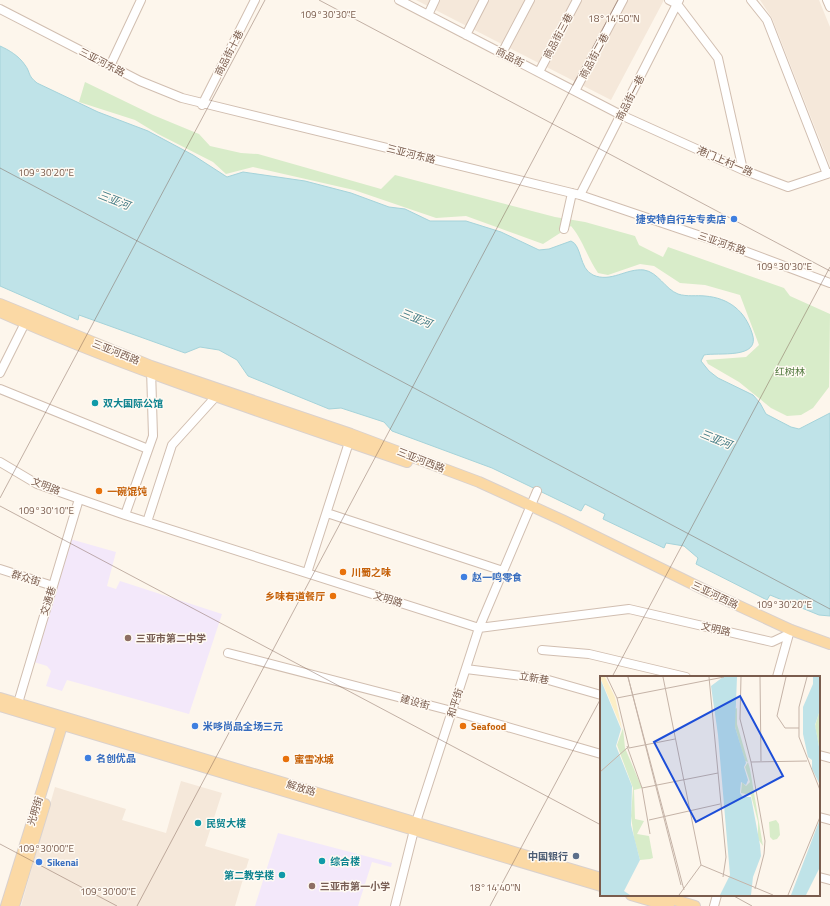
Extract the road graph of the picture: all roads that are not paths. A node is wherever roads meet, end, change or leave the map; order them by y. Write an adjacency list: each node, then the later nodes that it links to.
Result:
1 (141, 0): 18 (street)
2 (255, 0): 21 (street, 商品街十巷)
3 (399, 0): 15 (street, 商品街)
4 (435, 0): 15 (street)
5 (484, 0): 16 (street)
6 (530, 0): 17 (street)
7 (577, 0): 19 (street, 商品街三巷)
8 (623, 0): 20 (street, 商品街二巷)
9 (669, 0): 12 (street)
10 (751, 0): 24 (street)
11 (827, 0): 13 (street)
12 (678, 2): 22 (street, 商品街一巷); 23 (street)
13 (830, 7)
14 (0, 9): 18 (street, 三亚河东路)
15 (428, 15): 16 (street, 商品街)
16 (466, 35): 17 (street, 商品街)
17 (502, 53): 19 (street, 商品街)
18 (110, 66): 21 (street, 三亚河东路)
19 (539, 72): 20 (street, 商品街)
20 (575, 91): 22 (street, 商品街)
21 (202, 104): 25 (street, 三亚河东路)
22 (621, 116): 23 (street, 港门上村一路); 25 (street, 商品街一巷)
23 (744, 170): 24 (street, 港门上村一路)
24 (828, 173)
25 (576, 194): 26 (street, 商品街一巷); 27 (street, 三亚河东路)
26 (564, 229)
27 (830, 283)
28 (0, 304): 30 (main road, 三亚河西路)
29 (0, 312): 30 (main road, 三亚河西路)
30 (26, 320): 31 (main road, 三亚河西路); 32 (street)
31 (151, 370): 34 (main road, 三亚河西路); 36 (street)
32 (0, 373)
33 (0, 389): 36 (street)
34 (219, 393): 35 (main road, 三亚河西路); 43 (street)
35 (350, 437): 40 (main road, 三亚河西路); 41 (street)
36 (148, 449): 42 (street)
37 (0, 462): 39 (street, 文明路)
38 (537, 491): 40 (street, 和平街)
39 (79, 499): 42 (street, 文明路); 47 (street, 交通巷)
40 (530, 508): 45 (street, 和平街); 49 (main road, 三亚河西路); 50 (main road, 三亚河西路)
41 (326, 514): 45 (street); 46 (street)
42 (125, 515): 43 (street, 文明路)
43 (147, 522): 46 (street, 文明路)
44 (0, 570): 47 (street, 群众街)
45 (503, 571): 48 (street, 和平街)
46 (307, 573): 48 (street, 文明路)
47 (53, 586): 59 (street, 交通巷)
48 (478, 628): 49 (street, 文明路); 54 (street, 和平街)
49 (789, 634): 51 (main road, 三亚河西路); 56 (street)
50 (830, 644)
51 (830, 649)
52 (542, 650): 55 (street)
53 (228, 653): 61 (street, 建设街)
54 (466, 668): 57 (street, 立新巷); 61 (street, 和平街)
55 (682, 676)
56 (777, 676)
57 (600, 695)
58 (0, 698): 59 (main road, 解放路)
59 (18, 703): 62 (main road, 解放路)
60 (0, 706): 62 (main road, 解放路)
61 (452, 711): 63 (street, 建设街); 68 (street, 和平街)
62 (66, 722): 68 (main road, 解放路); 76 (main road, 光明街); 77 (main road, 光明街)
63 (600, 754)
64 (820, 755): 65 (street)
65 (830, 758)
66 (820, 817): 67 (street)
67 (830, 820)
68 (415, 826): 70 (main road, 解放路); 72 (main road, 解放路); 78 (street, 和平街)
69 (820, 877): 71 (street)
70 (600, 878)
71 (830, 880)
72 (600, 886)
73 (634, 896): 79 (main road)
74 (661, 896): 80 (main road)
75 (717, 896): 81 (street)
76 (6, 906)
77 (14, 906)
78 (395, 906)
79 (669, 906)
80 (696, 906)
81 (714, 906)

